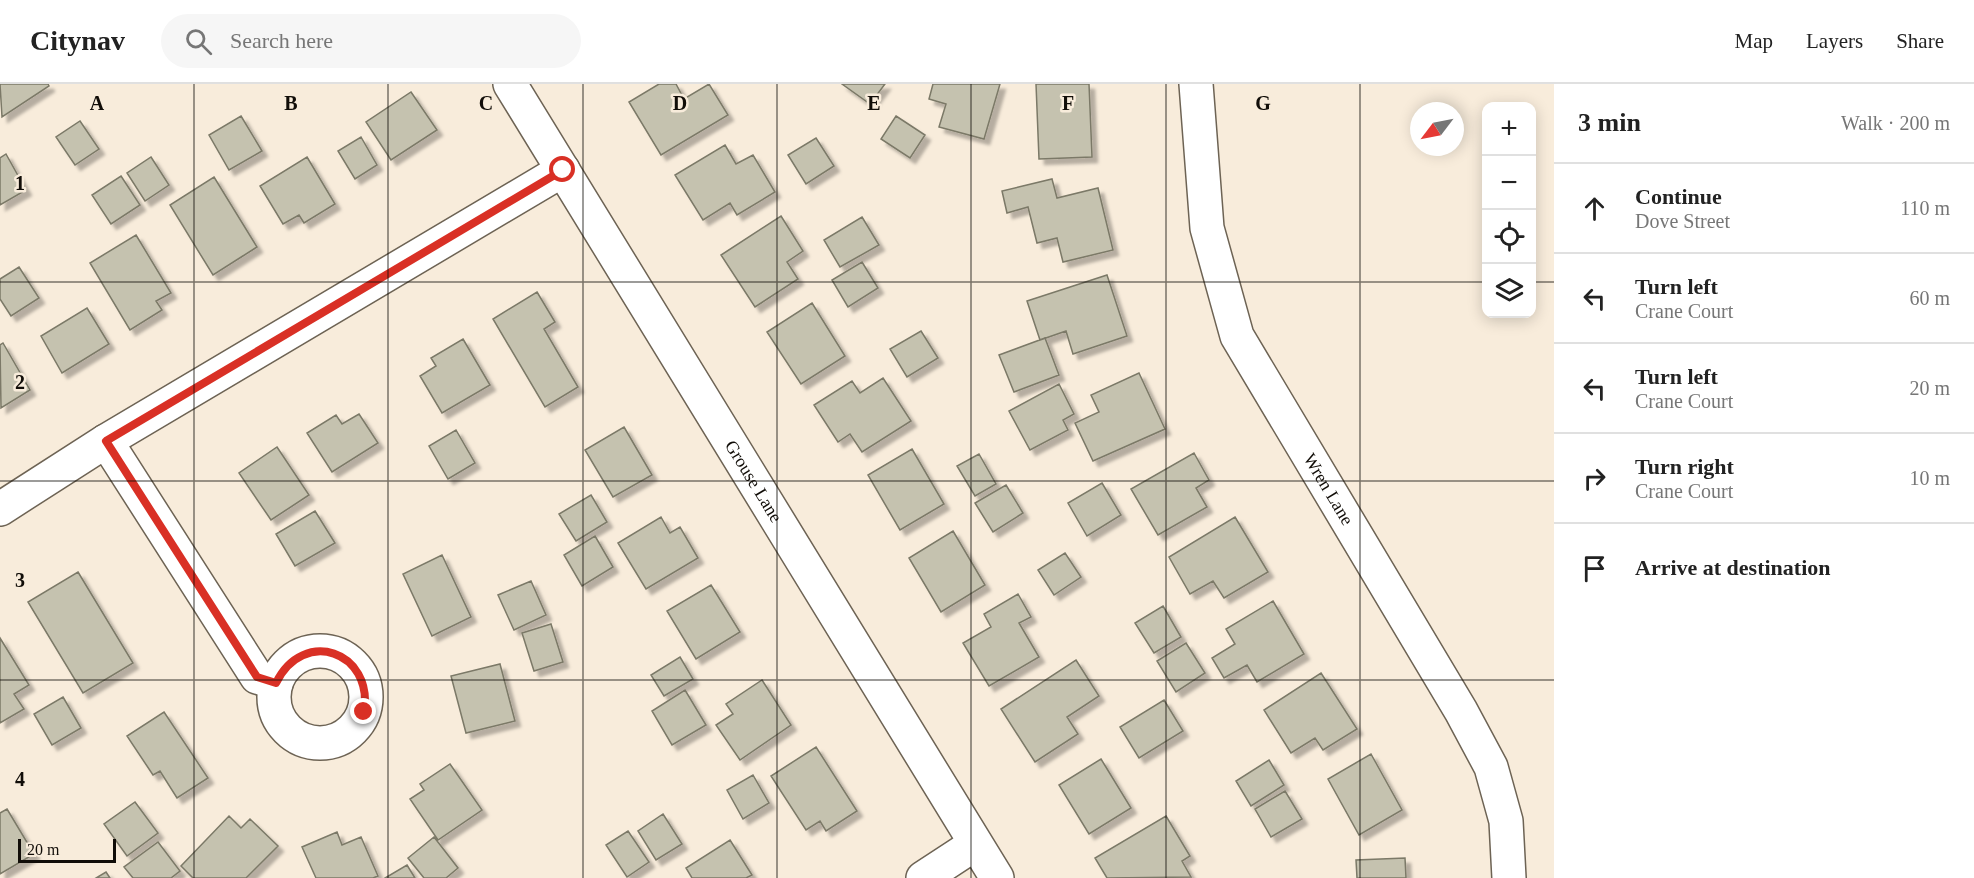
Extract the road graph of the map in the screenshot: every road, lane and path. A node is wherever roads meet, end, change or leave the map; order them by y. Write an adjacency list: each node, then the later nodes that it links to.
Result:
1 (510, 84): 3 (street, Grouse Lane)
2 (1196, 84): 10 (street, Wren Lane)
3 (563, 170): 4 (street); 7 (street, Grouse Lane)
4 (106, 441): 5 (street); 6 (street)
5 (0, 509)
6 (276, 683)
7 (975, 844): 8 (street); 9 (street, Grouse Lane)
8 (923, 878)
9 (997, 878)
10 (1509, 878)

